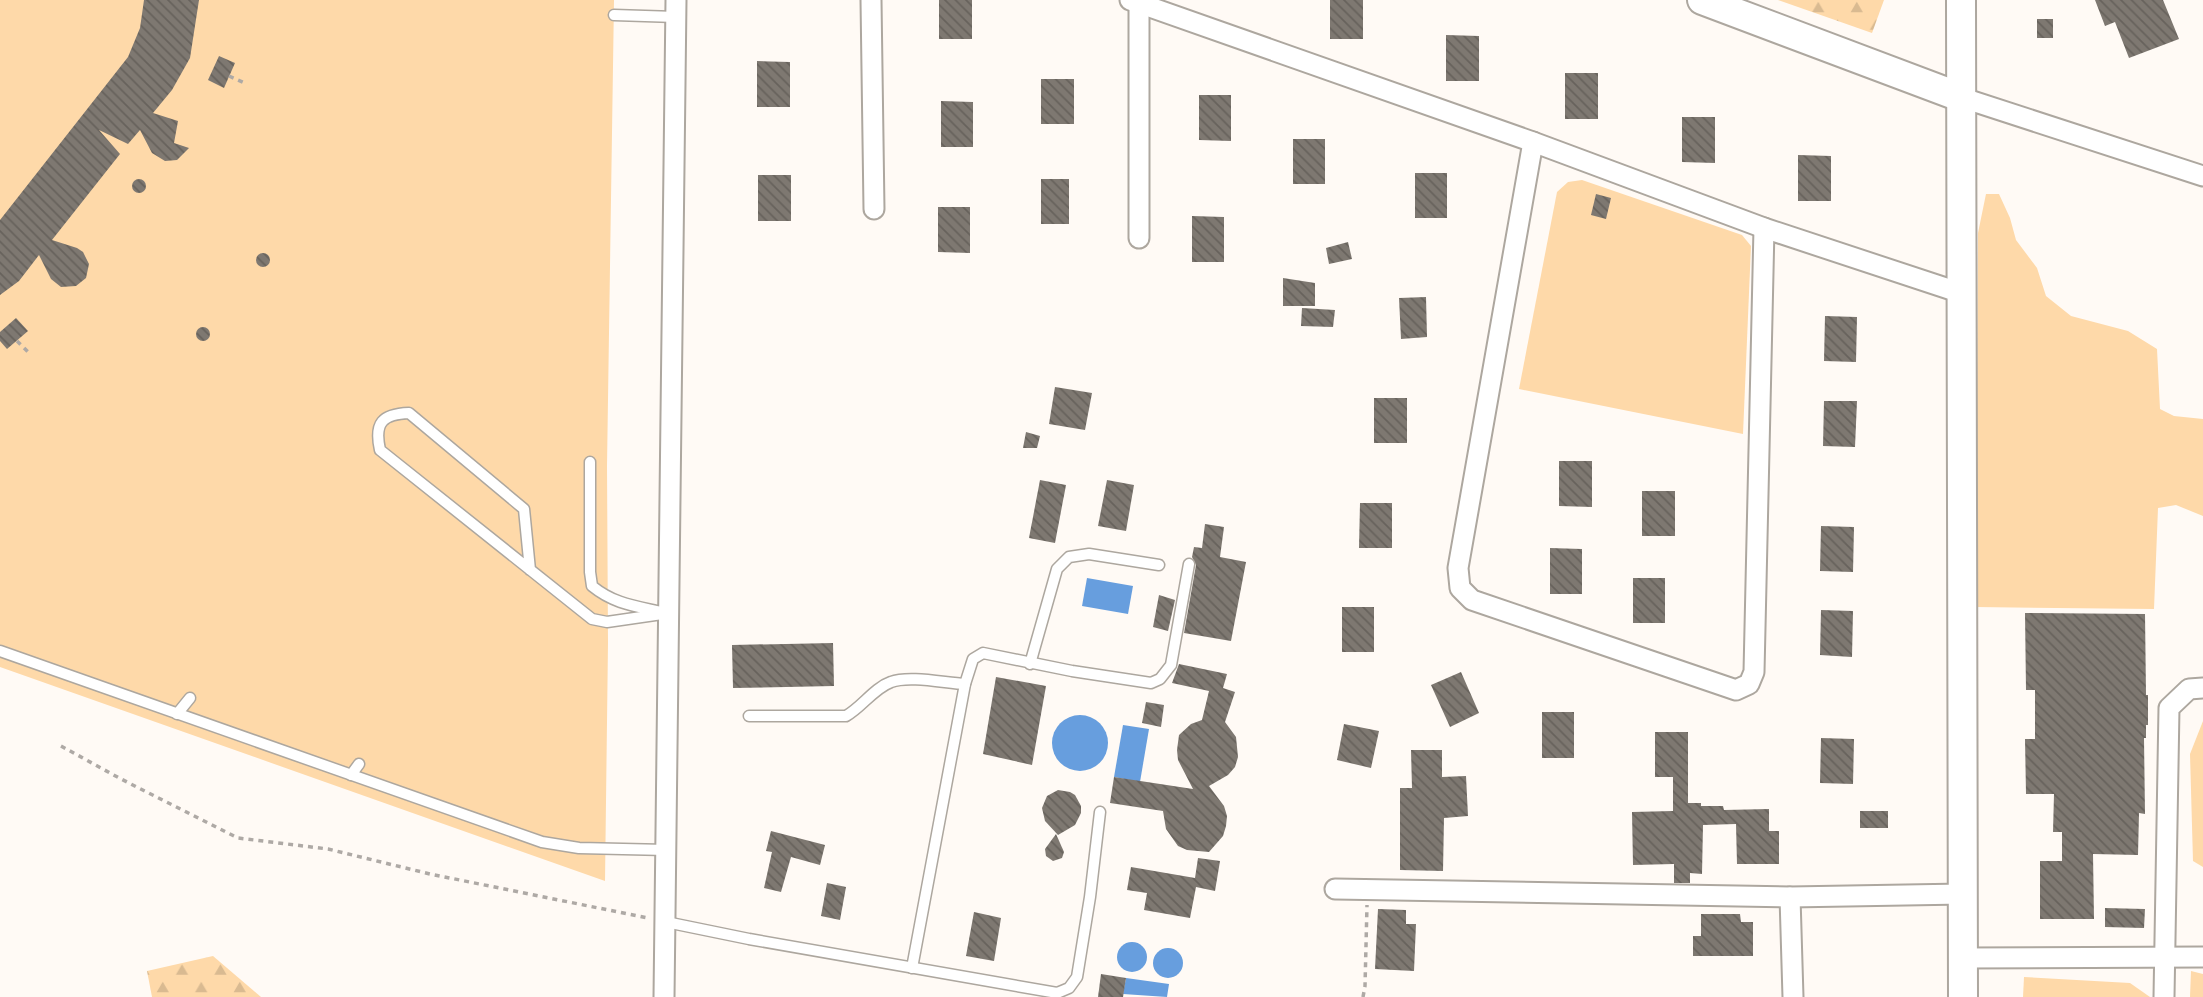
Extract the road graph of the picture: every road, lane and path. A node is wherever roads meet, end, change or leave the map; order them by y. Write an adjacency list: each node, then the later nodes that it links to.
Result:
1 (871, 0): 12 (street)
2 (1702, 0): 9 (street)
3 (1961, 0): 9 (street)
4 (1134, 1): 10 (street); 14 (street)
5 (676, 8): 6 (lane); 22 (street)
6 (614, 15)
7 (229, 76): 8 (path)
8 (247, 84)
9 (1960, 97): 11 (street); 15 (street)
10 (1533, 142): 13 (street); 13 (street)
11 (2203, 176)
12 (874, 208)
13 (1764, 228): 15 (street)
14 (1139, 238)
15 (1961, 293): 37 (street)
16 (17, 341): 17 (path)
17 (28, 352)
18 (590, 462): 22 (lane)
19 (1189, 564): 24 (lane)
20 (1159, 565): 24 (lane)
21 (530, 570): 21 (lane); 22 (lane)
22 (669, 613): 34 (street)
23 (0, 651): 28 (lane)
24 (1030, 664): 25 (lane)
25 (965, 684): 29 (lane); 43 (lane)
26 (2203, 688): 40 (street)
27 (190, 698): 28 (lane)
28 (177, 714): 32 (lane)
29 (748, 716)
30 (61, 746): 39 (path)
31 (359, 764): 32 (lane)
32 (351, 775): 34 (lane)
33 (1100, 812): 43 (lane)
34 (667, 849): 39 (street)
35 (1335, 889): 36 (street)
36 (1365, 889): 38 (street); 45 (path)
37 (1963, 894): 38 (street); 42 (street)
38 (1790, 897): 46 (street)
39 (666, 922): 43 (lane); 44 (street)
40 (2165, 957): 41 (street); 42 (street); 48 (street)
41 (2203, 957)
42 (1963, 958): 47 (street)
43 (912, 968)
44 (664, 997)
45 (1363, 997)
46 (1793, 997)
47 (1963, 997)
48 (2164, 997)

